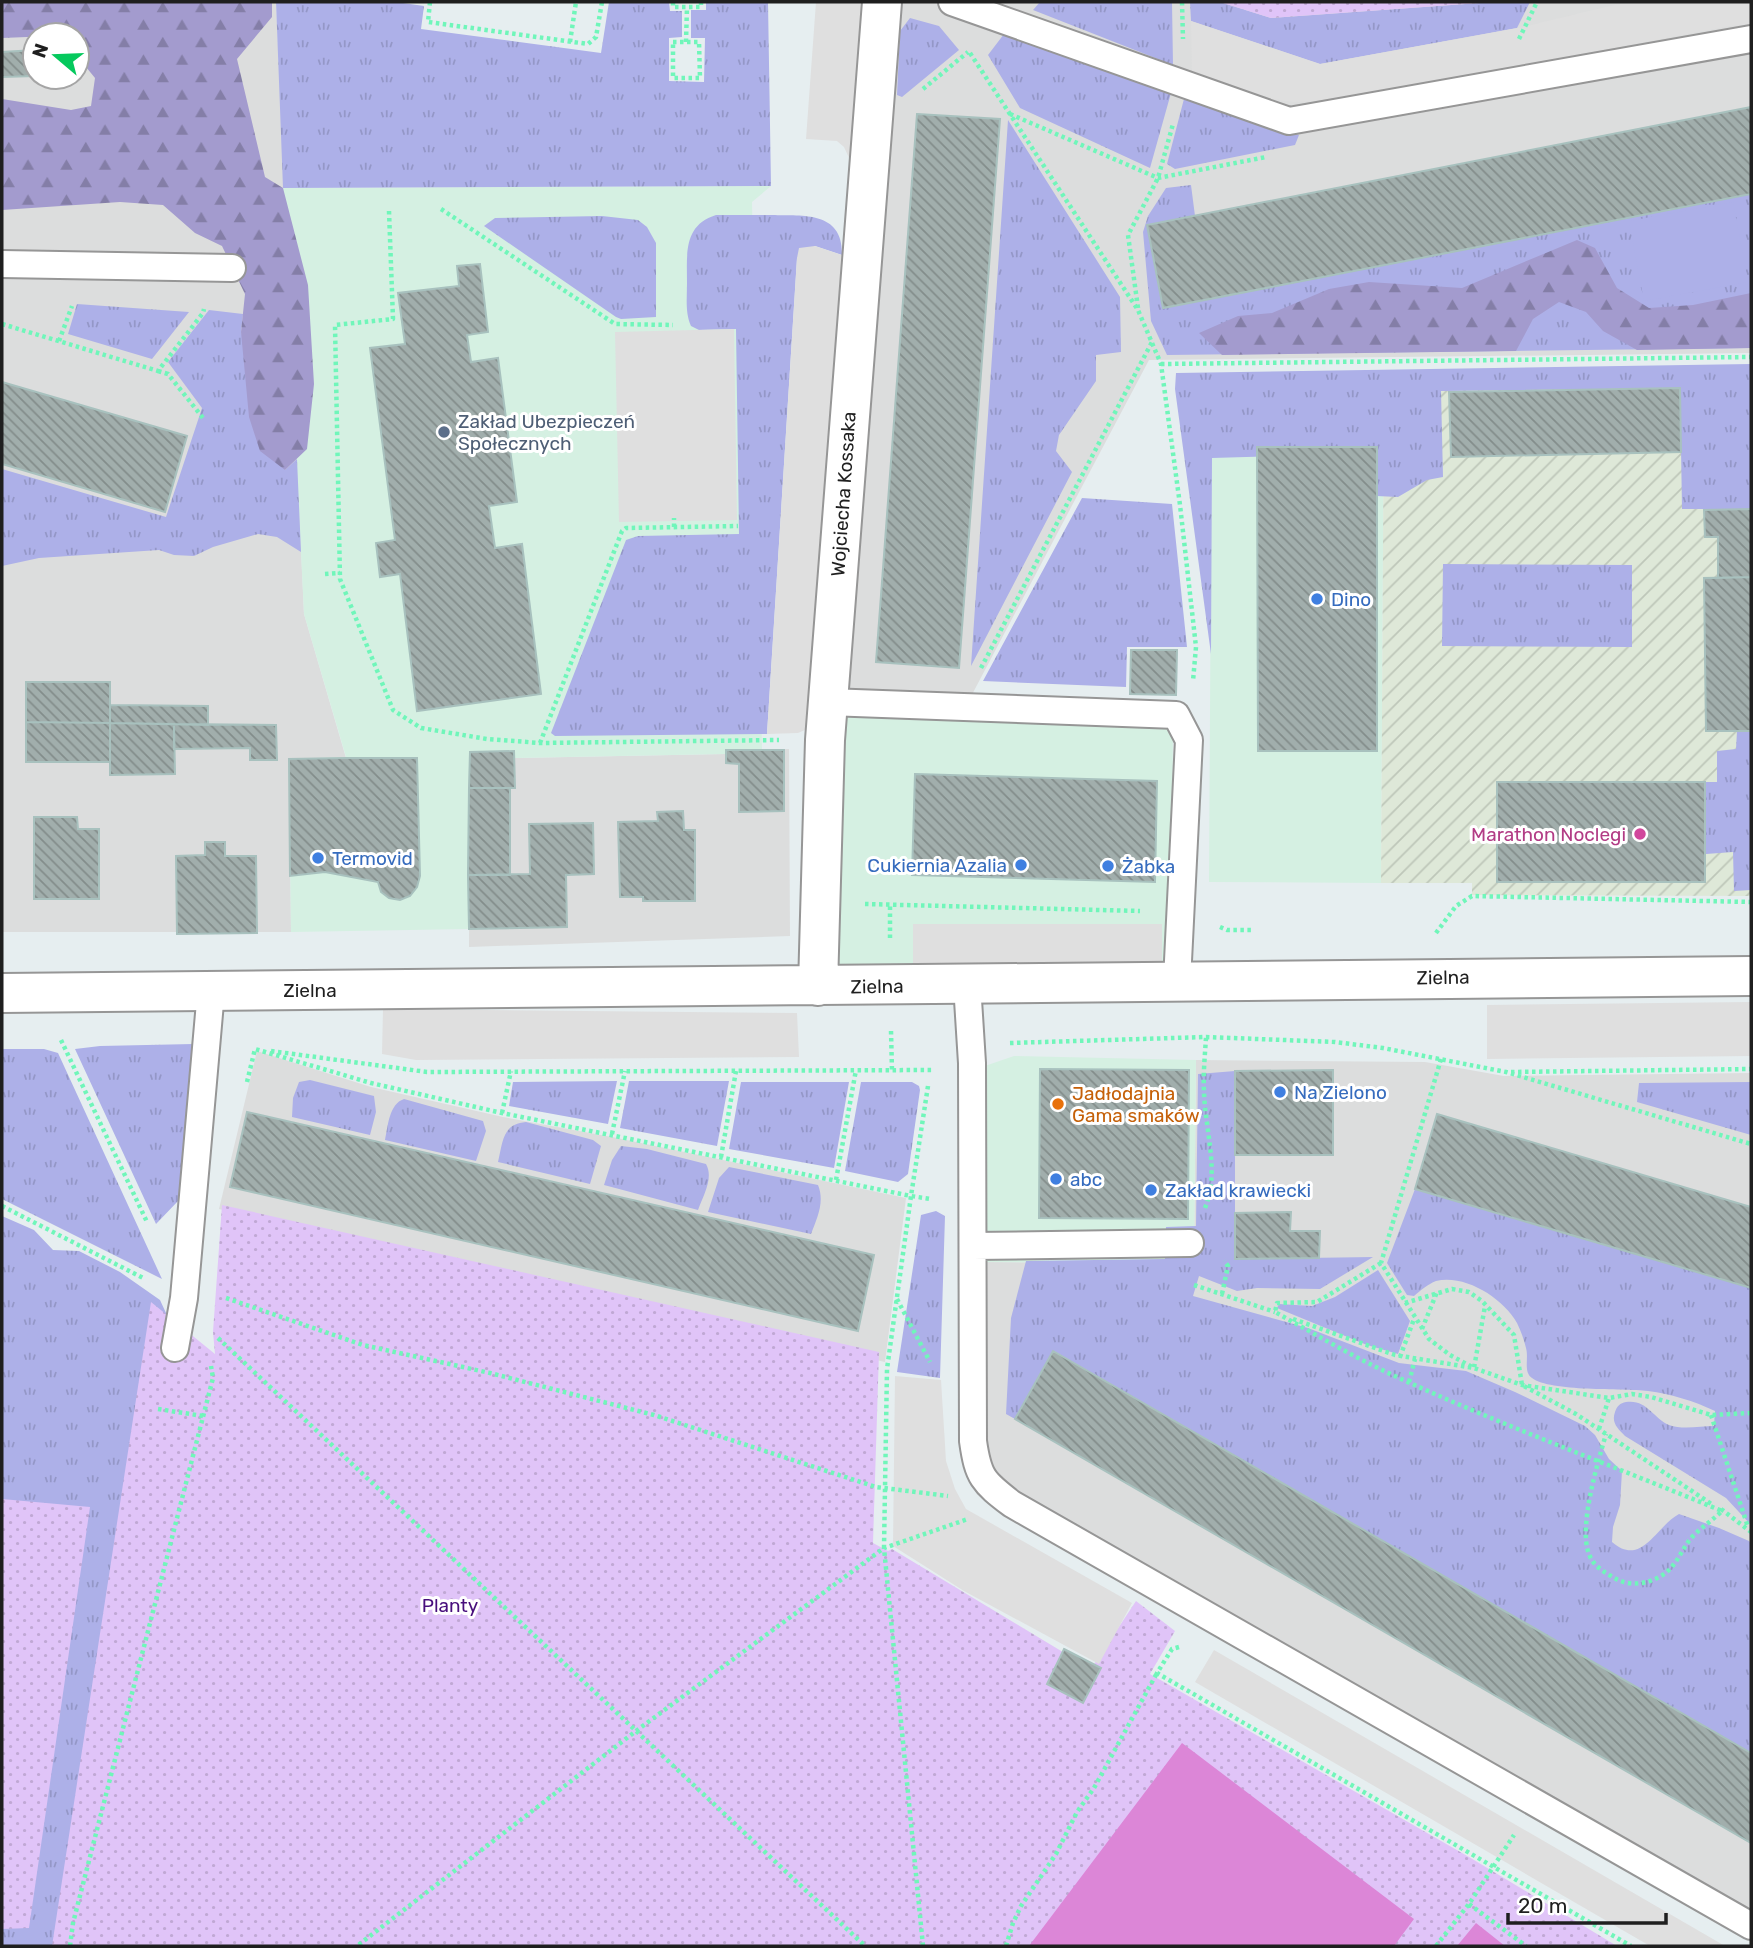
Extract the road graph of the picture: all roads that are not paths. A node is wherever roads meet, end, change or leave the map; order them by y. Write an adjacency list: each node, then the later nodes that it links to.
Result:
1 (882, 2): 6 (street, Wojciecha Kossaka)
2 (952, 2): 3 (lane)
3 (1751, 39)
4 (2, 264): 5 (lane)
5 (220, 268)
6 (828, 702): 8 (lane); 10 (street, Wojciecha Kossaka)
7 (1751, 976): 8 (street, Zielna)
8 (1177, 981): 9 (street, Zielna)
9 (967, 984): 10 (street, Zielna); 14 (lane)
10 (818, 986): 11 (street, Zielna)
11 (211, 991): 12 (street, Zielna); 15 (lane)
12 (2, 993)
13 (1189, 1243): 14 (lane)
14 (973, 1245): 16 (lane)
15 (175, 1348)
16 (1751, 1926)

